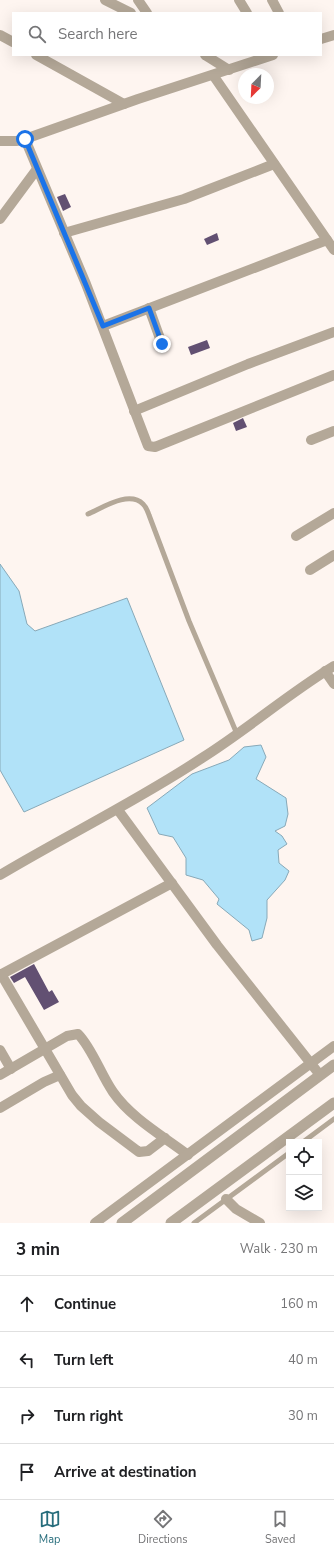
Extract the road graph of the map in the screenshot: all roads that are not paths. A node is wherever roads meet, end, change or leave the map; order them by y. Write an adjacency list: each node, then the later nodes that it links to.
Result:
1 (105, 0): 5 (street)
2 (138, 0): 6 (street)
3 (239, 0): 7 (street)
4 (272, 0): 8 (street)
5 (129, 12)
6 (145, 12)
7 (245, 12)
8 (278, 12)
9 (0, 35): 12 (street)
10 (334, 35): 11 (street)
11 (322, 39)
12 (12, 41)
13 (38, 56): 18 (street)
14 (207, 56): 16 (street)
15 (270, 56): 16 (street)
16 (229, 70): 17 (street)
17 (212, 75): 18 (street); 21 (street)
18 (124, 104): 19 (street)
19 (25, 139): 20 (street); 22 (street)
20 (2, 140)
21 (274, 164): 24 (street); 25 (street)
22 (37, 170): 23 (street); 24 (street)
23 (0, 219)
24 (64, 233): 28 (street)
25 (327, 240): 26 (street); 27 (street)
26 (334, 250)
27 (149, 308): 28 (street); 30 (street)
28 (103, 326): 32 (street)
29 (334, 332): 32 (street)
30 (162, 344)
31 (334, 375): 32 (street)
32 (134, 411)
33 (334, 431): 34 (street)
34 (311, 440)
35 (334, 513): 37 (street)
36 (88, 514): 42 (lane)
37 (296, 536)
38 (334, 555): 39 (street)
39 (310, 570)
40 (330, 668): 41 (street); 42 (street)
41 (334, 684)
42 (237, 734): 43 (street)
43 (118, 810): 44 (street); 45 (street)
44 (0, 875)
45 (172, 882): 46 (street); 50 (street)
46 (1, 974): 48 (street)
47 (334, 1046): 50 (street)
48 (44, 1048): 52 (street); 54 (street); 59 (street)
49 (0, 1050): 52 (street)
50 (310, 1063): 55 (street); 62 (street)
51 (334, 1065): 55 (street)
52 (11, 1069): 53 (street)
53 (0, 1075)
54 (60, 1075): 57 (street); 59 (street)
55 (320, 1075): 65 (street)
56 (334, 1103): 66 (street)
57 (0, 1108)
58 (334, 1119): 60 (lane)
59 (165, 1138): 62 (street)
60 (307, 1139)
61 (286, 1154): 63 (lane)
62 (188, 1155): 64 (street)
63 (226, 1199): 67 (lane); 68 (street)
64 (95, 1223)
65 (122, 1223)
66 (171, 1223)
67 (194, 1223)
68 (260, 1223)

